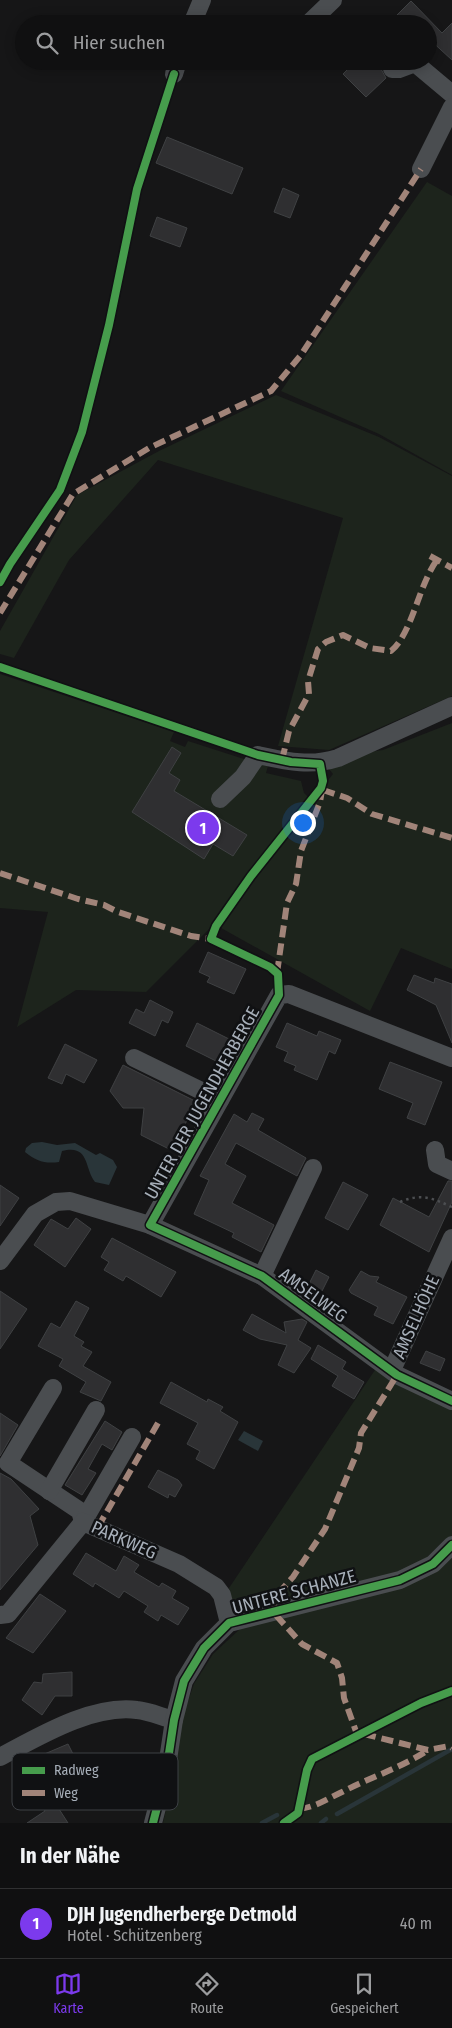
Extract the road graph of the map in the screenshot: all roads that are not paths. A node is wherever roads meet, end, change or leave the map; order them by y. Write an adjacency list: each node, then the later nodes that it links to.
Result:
1 (202, 0): 3 (street)
2 (333, 0): 4 (street)
3 (196, 15)
4 (317, 15)
5 (423, 70): 6 (street)
6 (452, 94)
7 (452, 107): 8 (street)
8 (421, 169)
9 (452, 706): 10 (street)
10 (220, 799)
11 (134, 1058): 13 (street)
12 (452, 1058): 13 (street, UNTER DER JUGENDHERBERGE)
13 (220, 1100): 17 (street, UNTER DER JUGENDHERBERGE)
14 (435, 1150): 16 (street)
15 (313, 1168): 20 (street)
16 (452, 1171)
17 (150, 1225): 19 (street, AMSELWEG); 20 (street, AMSELWEG)
18 (452, 1238): 21 (street, AMSELHÖHE)
19 (0, 1261)
20 (262, 1276): 21 (street, AMSELWEG)
21 (392, 1370): 23 (street, AMSELWEG)
22 (52, 1388): 26 (street)
23 (452, 1401)
24 (96, 1410): 26 (street)
25 (132, 1437): 27 (street)
26 (50, 1490): 27 (street)
27 (83, 1522): 29 (street, PARKWEG); 30 (street, PARKWEG)
28 (452, 1545): 30 (street, UNTERE SCHANZE)
29 (0, 1615)
30 (229, 1623): 31 (street, UNTERE SCHANZE)
31 (174, 1720): 32 (street, UNTERE SCHANZE); 33 (street)
32 (169, 1753)
33 (0, 1758)
34 (156, 1810): 35 (street, UNTERE SCHANZE)
35 (153, 1823)

